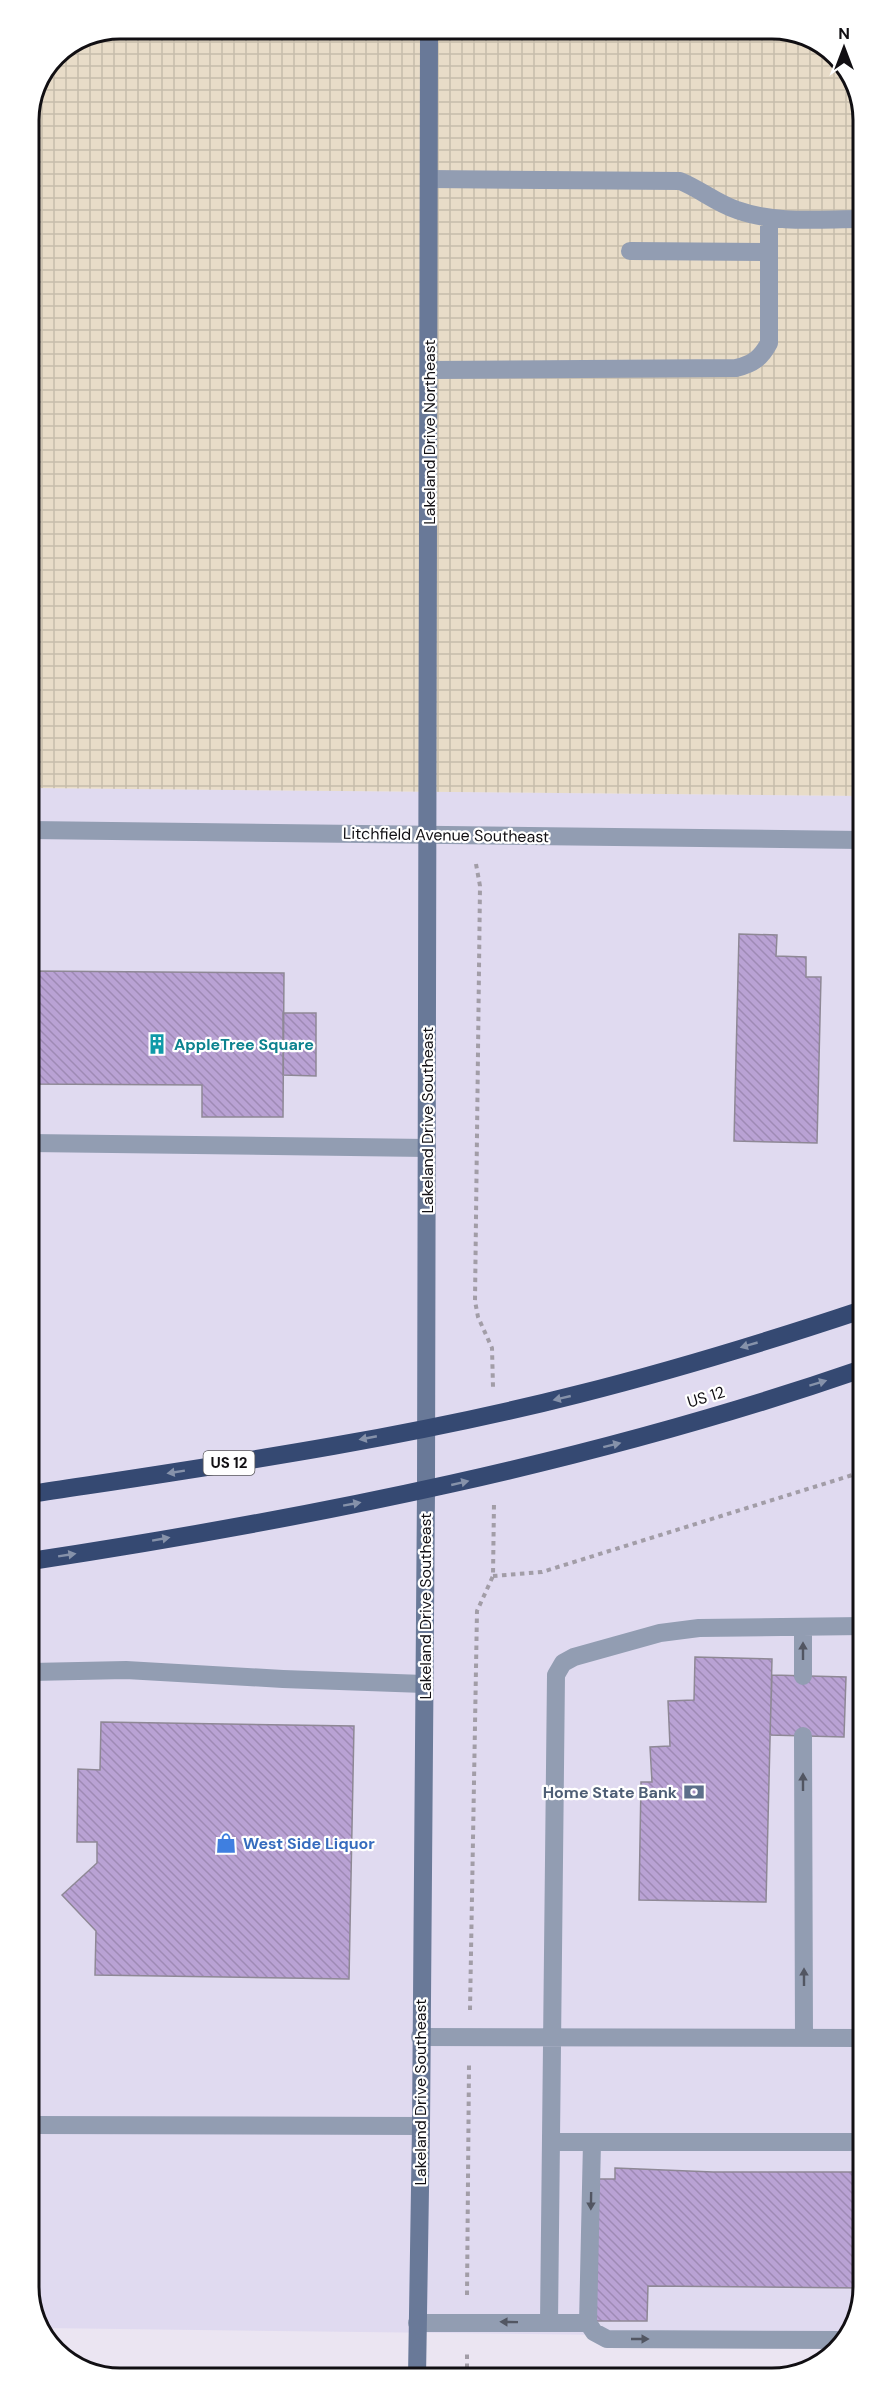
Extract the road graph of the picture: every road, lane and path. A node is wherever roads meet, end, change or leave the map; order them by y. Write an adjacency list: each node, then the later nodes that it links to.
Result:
1 (429, 39): 2 (main road, Lakeland Drive Northeast)
2 (429, 179): 3 (street); 7 (main road, Lakeland Drive Northeast)
3 (769, 219): 4 (street); 6 (street)
4 (853, 219)
5 (630, 251): 6 (street)
6 (769, 252): 7 (street)
7 (429, 370): 9 (main road, Lakeland Drive Northeast)
8 (39, 830): 9 (street, Litchfield Avenue Southeast)
9 (429, 835): 10 (street, Litchfield Avenue Southeast); 13 (main road, Lakeland Drive Southeast)
10 (470, 836): 11 (street, Litchfield Avenue Southeast); 15 (path)
11 (853, 840)
12 (39, 1143): 13 (street)
13 (427, 1148): 17 (main road, Lakeland Drive Southeast)
14 (853, 1313): 17 (highway, US 12 / US 12, one-way to 17)
15 (492, 1348)
16 (853, 1372): 19 (highway, US 12 / US 12, one-way to 16)
17 (426, 1427): 19 (main road, Lakeland Drive Southeast); 20 (highway, US 12 / US 12, one-way to 20)
18 (853, 1475): 23 (path)
19 (426, 1491): 22 (highway, US 12 / US 12, one-way to 19); 28 (main road, Lakeland Drive Southeast)
20 (39, 1493)
21 (494, 1525): 23 (path)
22 (39, 1560)
23 (493, 1576): 30 (path)
24 (853, 1626): 25 (street)
25 (803, 1627): 27 (street, one-way to 25); 33 (street)
26 (39, 1672): 28 (street)
27 (803, 1676)
28 (424, 1684): 32 (main road, Lakeland Drive Southeast)
29 (803, 1736): 31 (street, one-way to 29)
30 (470, 2035): 32 (street); 33 (street); 40 (path)
31 (804, 2036): 33 (street); 34 (street)
32 (420, 2037): 36 (main road, Lakeland Drive Southeast)
33 (553, 2037): 37 (street)
34 (853, 2038)
35 (39, 2125): 36 (street)
36 (421, 2126): 41 (main road, Lakeland Drive Southeast)
37 (552, 2142): 38 (street); 42 (street)
38 (592, 2142): 39 (street); 43 (street, one-way to 43)
39 (853, 2142)
40 (467, 2321): 41 (street); 42 (street, one-way to 40); 46 (path)
41 (417, 2323): 45 (main road, Lakeland Drive Southeast)
42 (549, 2323): 43 (street)
43 (588, 2323): 44 (street, one-way to 44)
44 (833, 2340)
45 (417, 2368)
46 (467, 2368)

